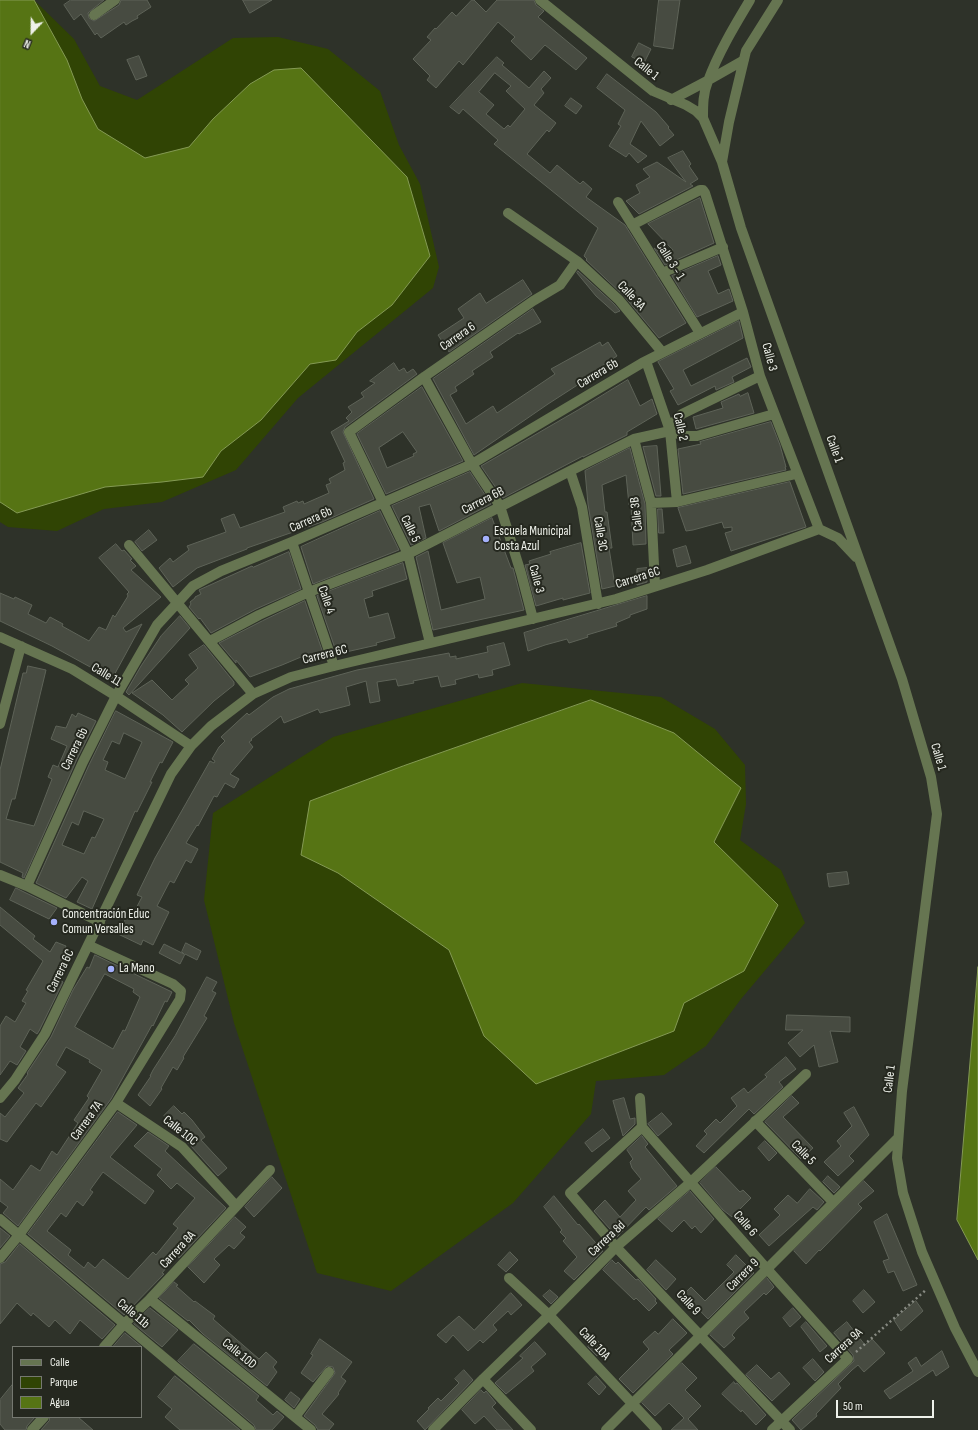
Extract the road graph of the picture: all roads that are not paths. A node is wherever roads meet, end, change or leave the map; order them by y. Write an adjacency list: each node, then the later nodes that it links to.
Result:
1 (115, 0): 5 (street)
2 (540, 0): 8 (street, Calle 1)
3 (750, 0): 7 (street)
4 (778, 0): 6 (street, Calle 1)
5 (94, 15)
6 (744, 60): 7 (street); 10 (street, Calle 1)
7 (707, 81): 8 (street); 9 (street)
8 (671, 100): 9 (street, Calle 1)
9 (703, 118): 10 (street, Calle 1)
10 (722, 162): 38 (street, Calle 1)
11 (618, 202): 13 (street, Calle 3 - 1)
12 (508, 213): 15 (street)
13 (632, 225): 14 (street, Calle 3); 16 (street, Calle 3 - 1)
14 (723, 247): 16 (street); 17 (street, Calle 3)
15 (577, 261): 19 (street, Calle 3A); 22 (street, Carrera 6)
16 (662, 273): 18 (street, Calle 3 - 1)
17 (743, 312): 18 (street, Carrera 6b); 21 (street, Calle 3)
18 (700, 333): 19 (street, Carrera 6b)
19 (662, 352): 20 (street, Carrera 6b)
20 (646, 361): 24 (street, Calle 2); 27 (street, Carrera 6b)
21 (760, 376): 23 (street, Calle 3); 24 (street)
22 (424, 377): 25 (street, Carrera 6); 27 (street, Calle 3)
23 (774, 414): 24 (street, Carrera 6B); 29 (street, Calle 3)
24 (670, 431): 26 (street, Carrera 6B); 30 (street, Calle 2)
25 (349, 432): 31 (street, Calle 5)
26 (634, 440): 28 (street, Carrera 6B); 32 (street, Calle 3B)
27 (472, 464): 31 (street, Carrera 6b); 33 (street, Calle 3)
28 (570, 471): 33 (street, Carrera 6B); 42 (street, Calle 3C)
29 (796, 474): 30 (street); 34 (street, Calle 3)
30 (677, 502): 32 (street)
31 (382, 503): 35 (street, Carrera 6b); 37 (street, Calle 5)
32 (651, 503): 39 (street, Calle 3B)
33 (500, 506): 37 (street, Carrera 6B); 43 (street, Calle 3)
34 (818, 528): 38 (street); 39 (street, Carrera 6C)
35 (292, 542): 40 (street, Calle 4); 41 (street, Carrera 6b)
36 (130, 545): 41 (street)
37 (408, 554): 40 (street, Carrera 6B); 46 (street, Calle 5)
38 (859, 559): 63 (street, Calle 1)
39 (655, 586): 42 (street, Carrera 6C)
40 (309, 592): 45 (street, Carrera 6B); 48 (street, Calle 4)
41 (177, 602): 45 (street); 50 (street, Carrera 6b)
42 (598, 604): 43 (street, Carrera 6C)
43 (533, 619): 46 (street, Carrera 6C)
44 (0, 637): 47 (street, Calle 11)
45 (210, 641): 49 (street)
46 (430, 643): 48 (street, Carrera 6C)
47 (21, 646): 50 (street, Calle 11); 51 (street)
48 (334, 666): 49 (street, Carrera 6C)
49 (253, 694): 52 (street, Carrera 6C)
50 (116, 696): 52 (street, Calle 11); 54 (street, Carrera 6b)
51 (0, 724)
52 (191, 746): 55 (street, Carrera 6C)
53 (0, 875): 54 (street)
54 (27, 886): 55 (street)
55 (100, 922): 56 (street, Carrera 6C)
56 (88, 945): 58 (street, Carrera 6C); 60 (street, Carrera 7A)
57 (806, 1074): 61 (street, Carrera 8d)
58 (0, 1098)
59 (640, 1098): 62 (street)
60 (116, 1103): 67 (street, Calle 10C); 69 (street, Carrera 7A)
61 (755, 1121): 65 (street, Carrera 8d); 66 (street, Calle 5)
62 (642, 1127): 65 (street, Calle 6); 70 (street, Calle 9)
63 (898, 1138): 66 (street, Carrera 9); 81 (street, Calle 1)
64 (270, 1170): 67 (street, Carrera 8A)
65 (691, 1182): 70 (street, Carrera 8d); 72 (street, Calle 6)
66 (833, 1202): 72 (street, Carrera 9)
67 (236, 1206): 74 (street, Carrera 8A)
68 (0, 1219): 69 (street, Calle 11b)
69 (20, 1235): 71 (street, Carrera 7A); 76 (street, Calle 11b)
70 (616, 1247): 75 (street, Carrera 8d); 77 (street, Calle 9)
71 (0, 1258)
72 (767, 1269): 77 (street, Carrera 9); 79 (street, Calle 6)
73 (509, 1278): 75 (street, Calle 10A)
74 (150, 1299): 76 (street, Carrera 8A); 84 (street, Calle 10D)
75 (549, 1315): 82 (street, Carrera 8d); 83 (street, Calle 10A)
76 (124, 1324): 78 (street, Carrera 8A); 88 (street, Calle 11b)
77 (700, 1335): 83 (street, Carrera 9); 86 (street, Calle 9)
78 (105, 1346)
79 (848, 1359): 86 (street, Carrera 9A)
80 (329, 1372): 84 (street)
81 (978, 1372)
82 (483, 1379): 90 (street, Carrera 8d); 91 (street)
83 (632, 1404): 92 (street, Carrera 9); 93 (street, Calle 10A)
84 (295, 1417): 89 (street, Calle 10D)
85 (43, 1418): 87 (street)
86 (781, 1421): 94 (street, Carrera 9A); 95 (street, Calle 9)
87 (32, 1430)
88 (250, 1430)
89 (311, 1430)
90 (433, 1430)
91 (531, 1430)
92 (606, 1430)
93 (657, 1430)
94 (772, 1430)
95 (790, 1430)

